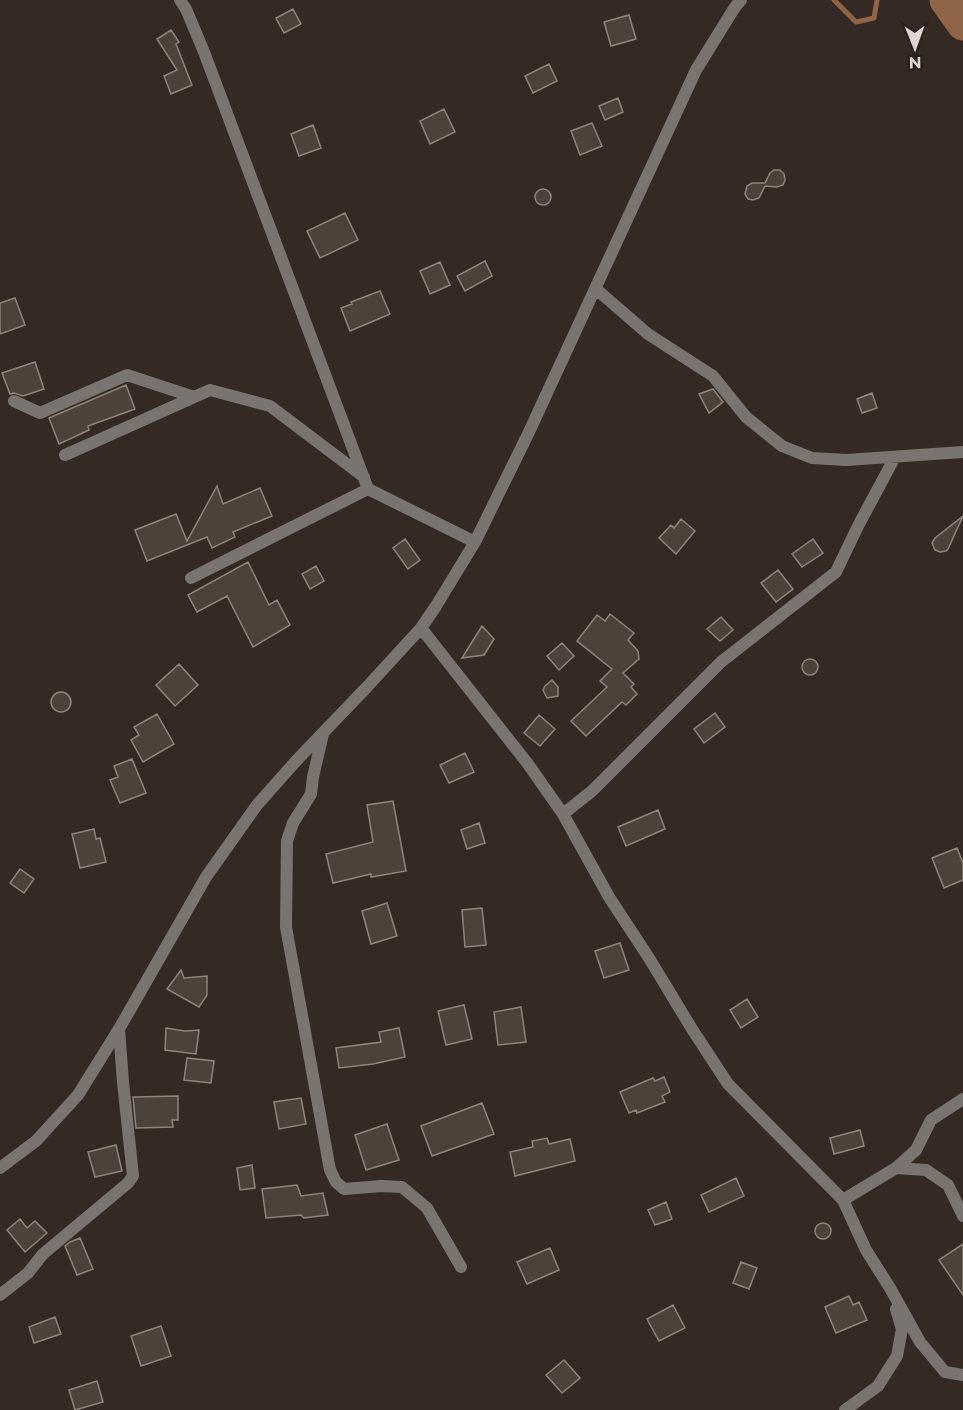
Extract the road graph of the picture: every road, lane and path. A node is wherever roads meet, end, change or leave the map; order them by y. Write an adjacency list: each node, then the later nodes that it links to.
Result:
1 (180, 0): 9 (street)
2 (738, 4): 3 (street)
3 (596, 289): 8 (street); 10 (street)
4 (194, 398): 5 (street); 7 (street); 9 (street)
5 (15, 401)
6 (963, 453): 8 (street)
7 (65, 455)
8 (895, 457): 14 (street)
9 (366, 483): 10 (street); 11 (street)
10 (475, 542): 12 (street)
11 (191, 578)
12 (421, 628): 13 (street); 14 (street)
13 (323, 733): 15 (street); 21 (street)
14 (563, 814): 19 (street)
15 (119, 1029): 17 (street); 23 (street)
16 (963, 1099): 18 (street)
17 (0, 1168)
18 (896, 1168): 19 (street); 20 (street)
19 (843, 1200): 22 (street)
20 (963, 1216)
21 (461, 1266)
22 (890, 1288): 24 (street); 25 (street)
23 (0, 1295)
24 (963, 1375)
25 (845, 1410)

